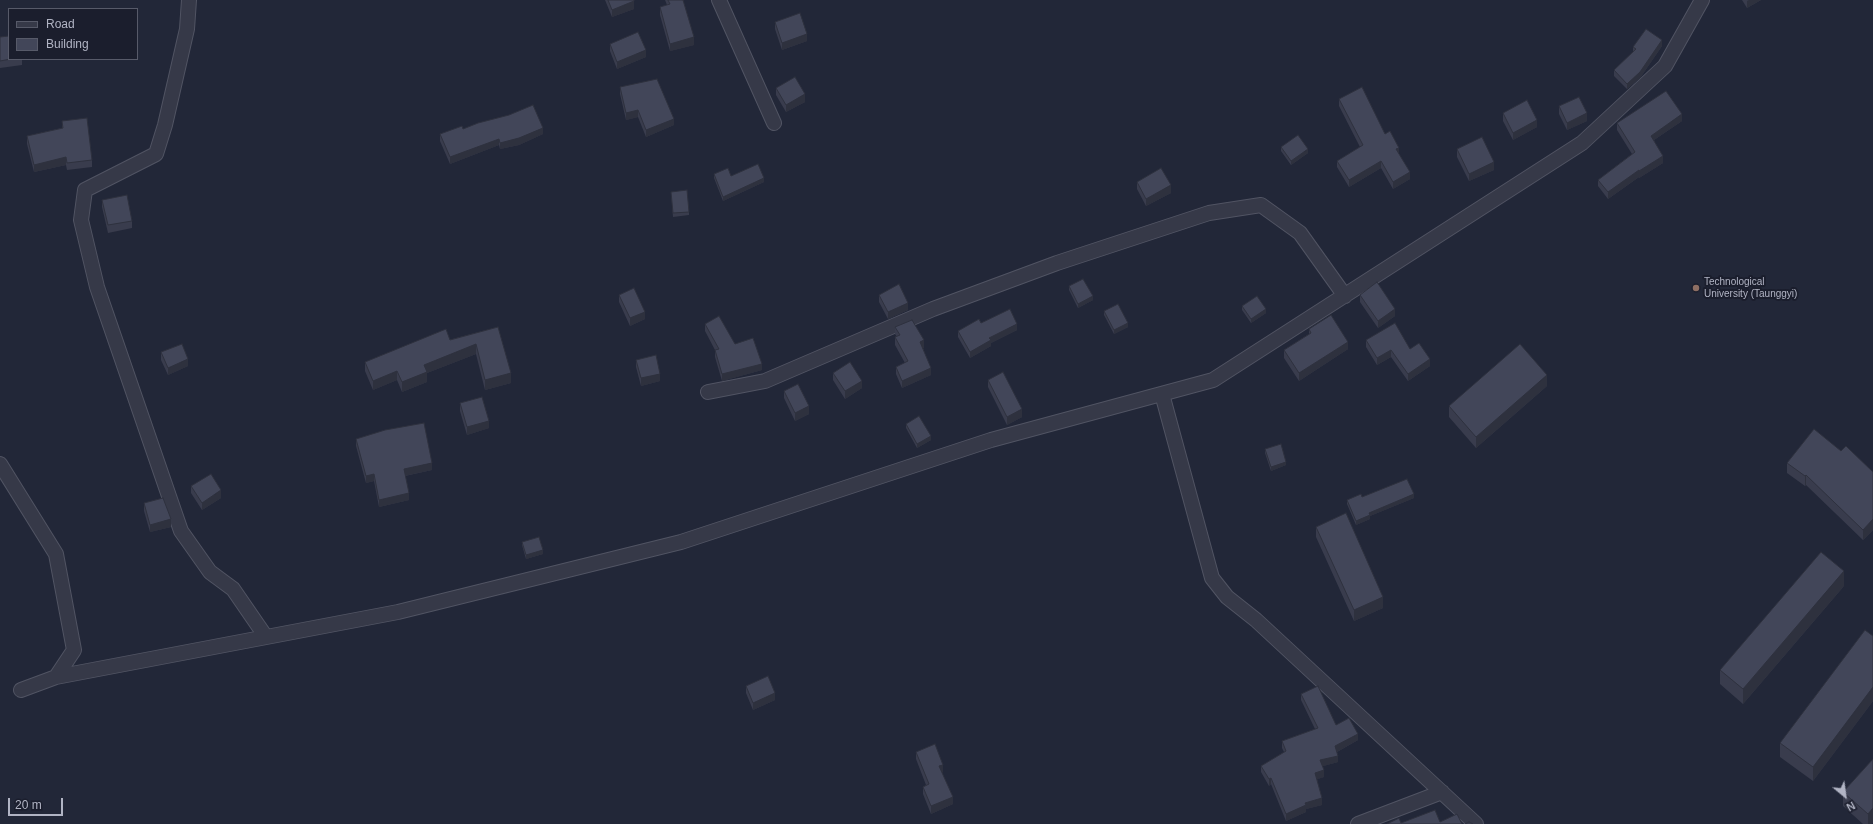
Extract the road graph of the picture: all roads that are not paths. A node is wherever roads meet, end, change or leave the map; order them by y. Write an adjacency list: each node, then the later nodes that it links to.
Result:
1 (189, 0): 9 (street)
2 (719, 0): 4 (street)
3 (1702, 0): 5 (street)
4 (774, 123)
5 (1345, 296): 6 (street); 7 (street)
6 (708, 392)
7 (1162, 394): 9 (street); 12 (street)
8 (0, 464): 10 (street)
9 (266, 637): 10 (street)
10 (56, 676): 11 (street)
11 (21, 690)
12 (1442, 792): 13 (street); 14 (street)
13 (1358, 824)
14 (1476, 824)

